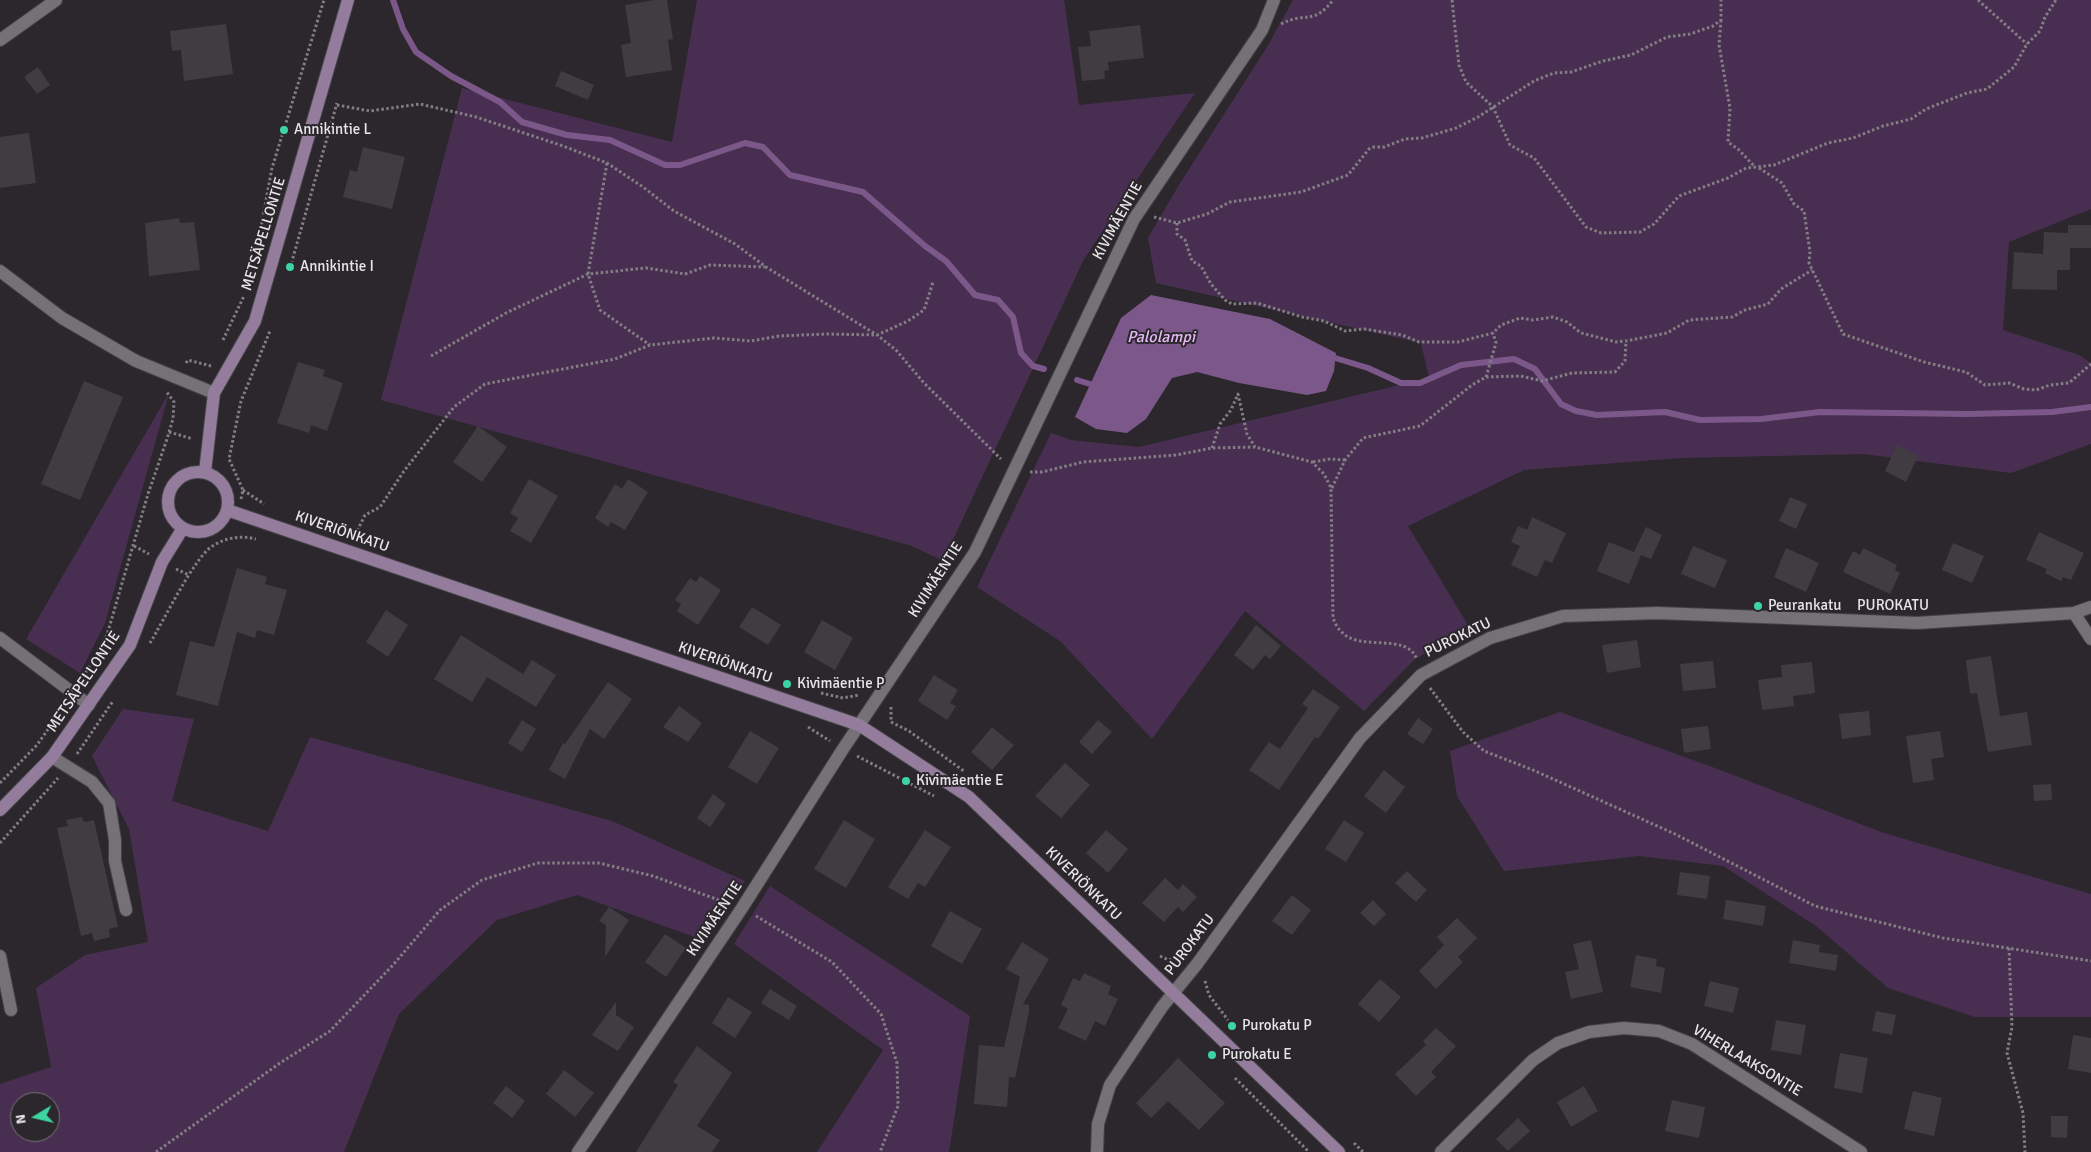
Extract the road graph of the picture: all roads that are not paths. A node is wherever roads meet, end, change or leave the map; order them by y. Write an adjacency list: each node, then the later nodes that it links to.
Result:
1 (56, 0): 4 (street)
2 (348, 0): 6 (street, METSÄPELLONTIE)
3 (1274, 0): 15 (street, KIVIMÄENTIE)
4 (0, 40)
5 (0, 271): 6 (street)
6 (214, 393): 7 (street, METSÄPELLONTIE)
7 (205, 472): 8 (street); 9 (street)
8 (232, 512): 9 (street); 15 (street, KIVERIÖNKATU)
9 (183, 528): 14 (street, METSÄPELLONTIE)
10 (2091, 607): 11 (street, PUROKATU)
11 (2074, 613): 13 (street); 20 (street, PUROKATU)
12 (0, 638): 14 (street)
13 (2091, 639)
14 (89, 704): 16 (street, METSÄPELLONTIE)
15 (859, 725): 20 (street, KIVERIÖNKATU); 22 (street, KIVIMÄENTIE)
16 (52, 757): 17 (street, METSÄPELLONTIE); 18 (street)
17 (0, 810)
18 (126, 910)
19 (0, 956): 21 (street)
20 (1174, 994): 23 (street, PUROKATU); 24 (street, KIVERIÖNKATU)
21 (11, 1010)
22 (578, 1152)
23 (1097, 1152)
24 (1339, 1152)
25 (1441, 1152): 26 (street, VIHERLAAKSONTIE)
26 (1861, 1152)

